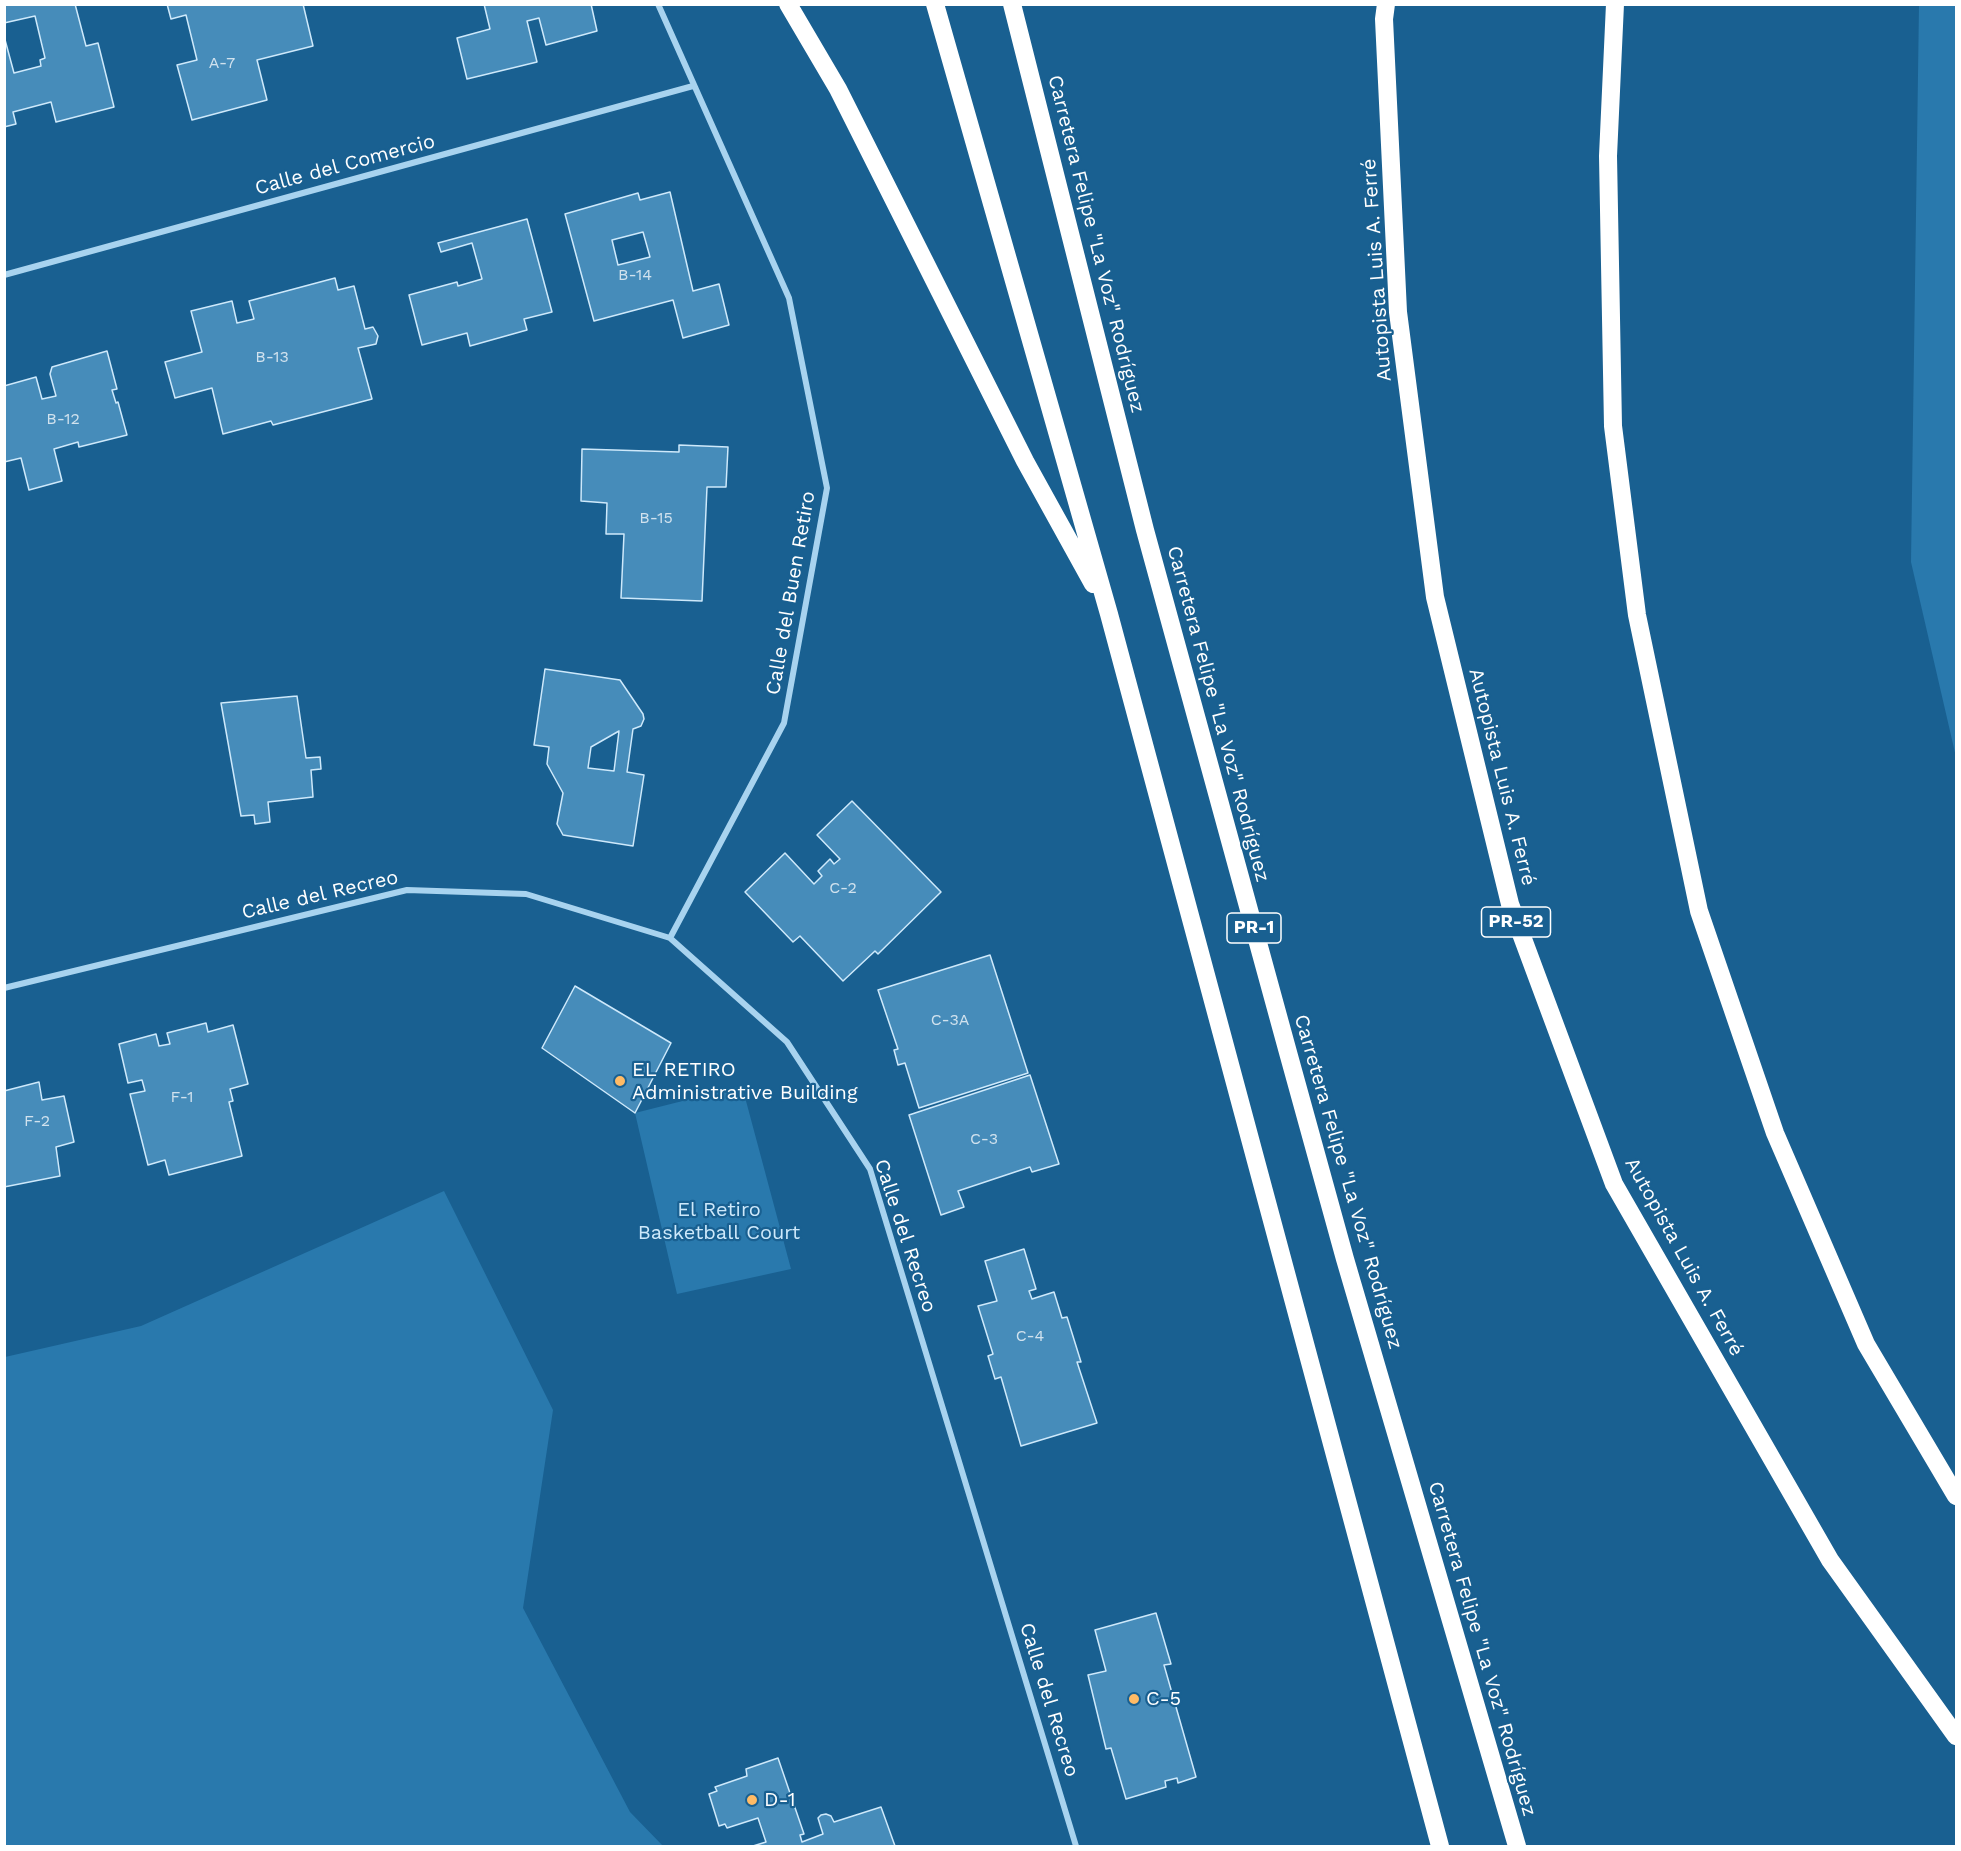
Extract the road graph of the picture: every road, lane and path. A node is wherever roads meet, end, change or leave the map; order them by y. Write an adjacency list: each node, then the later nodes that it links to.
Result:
1 (658, 4): 7 (street, Calle del Buen Retiro)
2 (788, 4): 9 (highway)
3 (935, 4): 9 (highway, PR-1)
4 (1012, 4): 14 (highway, Carretera Felipe "La Voz" Rodríguez / PR-1)
5 (1386, 4): 13 (highway, Autopista Luis A. Ferré / PR-52)
6 (1615, 4): 12 (highway)
7 (693, 86): 8 (street, Calle del Comercio); 10 (street, Calle del Buen Retiro)
8 (4, 275)
9 (1109, 614): 16 (highway, PR-1)
10 (670, 938): 11 (street, Calle del Recreo); 15 (street, Calle del Recreo)
11 (4, 988)
12 (1956, 1496)
13 (1956, 1736)
14 (1491, 1762): 17 (highway, Carretera Felipe "La Voz" Rodríguez / PR-1); 18 (highway)
15 (1077, 1846)
16 (1440, 1846)
17 (1517, 1846)
18 (1530, 1846)

